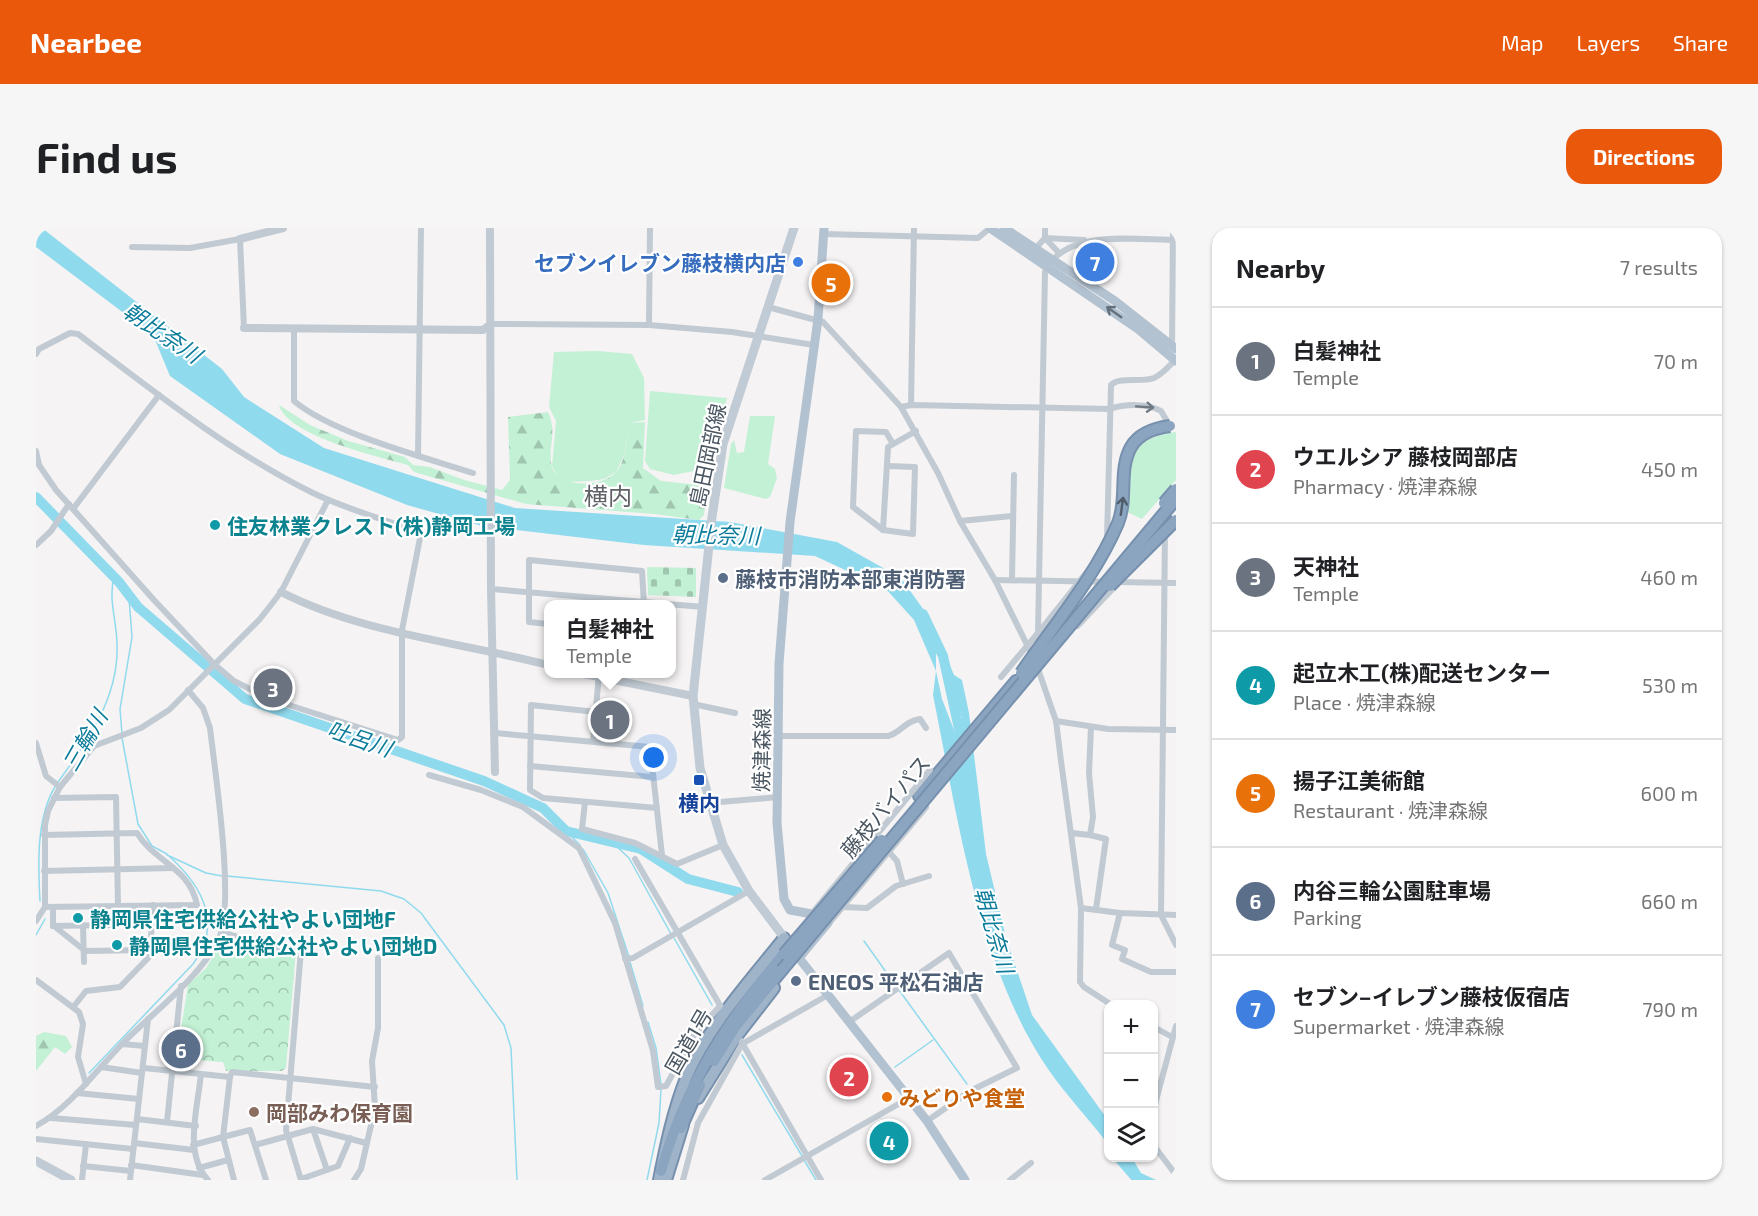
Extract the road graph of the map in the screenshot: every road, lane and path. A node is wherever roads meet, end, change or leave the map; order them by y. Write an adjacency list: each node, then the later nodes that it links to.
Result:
1 (283, 228): 12 (street)
2 (421, 228): 25 (street)
3 (490, 228): 21 (street)
4 (650, 228): 22 (street)
5 (794, 228): 19 (main road, 島田岡部線)
6 (990, 228): 11 (street); 18 (main road)
7 (1004, 228): 17 (main road)
8 (1045, 228): 13 (street)
9 (1173, 228): 15 (street)
10 (824, 231): 11 (street); 20 (main road, 焼津森線)
11 (914, 232): 32 (street)
12 (240, 238): 16 (street); 23 (street)
13 (1045, 238): 14 (street); 17 (street); 18 (street)
14 (1092, 240): 15 (street); 18 (street)
15 (1174, 240): 28 (street)
16 (132, 247)
17 (1035, 249): 18 (main road)
18 (1053, 260): 28 (main road); 30 (main road, one-way to 18); 34 (street)
19 (768, 307): 20 (street); 26 (main road, 島田岡部線)
20 (818, 319): 27 (main road, 焼津森線); 33 (street)
21 (490, 321): 22 (street); 25 (street); 62 (street)
22 (649, 325): 26 (street)
23 (244, 328): 24 (street)
24 (294, 328): 25 (street); 40 (street)
25 (420, 329): 40 (street)
26 (759, 337): 27 (street); 68 (main road, 島田岡部線)
27 (814, 345): 93 (main road, 焼津森線)
28 (1174, 347)
29 (36, 354): 31 (street)
30 (1176, 360): 35 (street)
31 (159, 395): 46 (street); 47 (street)
32 (911, 405): 33 (street); 34 (street)
33 (901, 407): 37 (street)
34 (1041, 408): 35 (street); 57 (street)
35 (1110, 410): 36 (street, one-way to 36); 58 (street)
36 (1173, 426): 81 (highway, one-way to 36, bridge)
37 (916, 431): 38 (street); 51 (street)
38 (893, 444): 41 (street); 53 (street)
39 (36, 451): 47 (street)
40 (418, 456): 42 (street)
41 (886, 466): 53 (street); 53 (street)
42 (473, 473)
43 (1014, 475): 49 (street)
44 (1176, 489): 81 (highway, 藤枝バイパス, bridge)
45 (1176, 499): 72 (highway, 藤枝バイパス, bridge)
46 (328, 500): 63 (street); 70 (street)
47 (71, 507): 54 (street); 76 (street)
48 (1176, 515): 52 (street)
49 (1012, 516): 51 (street); 55 (street)
50 (1176, 520): 72 (highway, bridge)
51 (960, 522): 56 (street)
52 (1165, 526): 59 (street); 60 (street)
53 (883, 530)
54 (36, 545)
55 (1012, 579): 56 (street); 57 (street)
56 (995, 580): 73 (street)
57 (1038, 580): 58 (street); 71 (street)
58 (1078, 581): 59 (street); 71 (street)
59 (1120, 581): 60 (street); 77 (street)
60 (1166, 583): 61 (street); 89 (street)
61 (1176, 583)
62 (491, 589): 64 (street); 74 (street)
63 (281, 592): 70 (street); 76 (street)
64 (528, 593): 65 (street); 66 (street); 69 (street)
65 (609, 600)
66 (644, 600)
67 (676, 605): 68 (street)
68 (703, 607): 83 (main road, 島田岡部線)
69 (544, 624)
70 (402, 632): 74 (street); 76 (street)
71 (1038, 633): 73 (street)
72 (1056, 640): 183 (highway, 藤枝バイパス, bridge)
73 (1028, 645): 77 (street); 78 (street)
74 (493, 651): 75 (street); 91 (street)
75 (544, 663)
76 (214, 664): 82 (street)
77 (1036, 666): 86 (street); 113 (street, bridge)
78 (1001, 677)
79 (598, 678): 84 (street)
80 (609, 678): 83 (street)
81 (1016, 681): 203 (highway, 藤枝バイパス, bridge)
82 (188, 690): 102 (street); 140 (street)
83 (693, 700): 85 (street); 106 (main road, 島田岡部線)
84 (596, 712): 92 (street); 94 (street)
85 (735, 713)
86 (1056, 721): 87 (street); 109 (street)
87 (1091, 727): 89 (street); 111 (street)
88 (926, 728): 93 (street)
89 (1164, 730): 90 (street); 132 (street)
90 (1176, 730)
91 (495, 733): 92 (street); 99 (street)
92 (530, 736): 94 (street); 96 (street)
93 (779, 736): 103 (main road, 焼津森線)
94 (593, 741): 101 (street)
95 (36, 743): 97 (street)
96 (530, 766): 101 (street); 105 (street)
97 (39, 767): 102 (street)
98 (930, 770): 131 (street)
99 (495, 772)
100 (429, 776): 148 (street)
101 (653, 777): 107 (street)
102 (57, 785): 104 (street)
103 (778, 797): 106 (street); 131 (main road, 焼津森線)
104 (54, 798): 108 (street); 110 (street)
105 (585, 802): 107 (street); 114 (street)
106 (709, 803): 112 (main road, 島田岡部線)
107 (657, 808): 114 (street)
108 (116, 833): 110 (street); 116 (street); 117 (street)
109 (1071, 833): 111 (street); 128 (street)
110 (44, 835): 118 (street)
111 (1090, 835): 129 (street)
112 (723, 845): 114 (street); 121 (main road, 島田岡部線)
113 (890, 852): 120 (street); 127 (street)
114 (662, 855)
115 (635, 859): 141 (street)
116 (173, 868): 117 (street); 122 (street)
117 (117, 870): 118 (street); 126 (street)
118 (44, 871): 123 (street)
119 (929, 876): 120 (street)
120 (903, 884): 127 (street)
121 (747, 888): 141 (street); 142 (main road, 島田岡部線)
122 (153, 905): 126 (street); 155 (street)
123 (45, 907): 124 (street); 134 (street)
124 (53, 907): 125 (street); 139 (street)
125 (101, 907): 126 (street); 137 (street)
126 (118, 907)
127 (842, 908): 135 (street)
128 (1081, 908): 129 (street); 154 (street)
129 (1096, 909): 130 (street)
130 (1120, 913): 132 (street); 150 (street)
131 (812, 914): 135 (main road, 焼津森線)
132 (1161, 915): 133 (street); 143 (street)
133 (1176, 915)
134 (36, 921)
135 (828, 923): 146 (main road)
136 (83, 925): 137 (street); 139 (street); 145 (street)
137 (102, 925): 138 (street)
138 (111, 925)
139 (53, 926): 145 (street)
140 (222, 932): 152 (street); 169 (street)
141 (677, 932): 148 (street); 148 (street)
142 (784, 938): 146 (main road, 島田岡部線); 203 (highway, 国道1号)
143 (1176, 945)
144 (147, 950): 145 (street)
145 (84, 951): 149 (street)
146 (799, 957): 153 (main road); 183 (highway, 国道1号)
147 (378, 958): 171 (street)
148 (625, 959)
149 (84, 962)
150 (1176, 972)
151 (36, 980): 155 (street)
152 (181, 985): 156 (street); 165 (street)
153 (828, 995): 157 (main road); 161 (street)
154 (1104, 1001)
155 (74, 1006): 170 (street)
156 (148, 1018): 162 (street); 163 (street)
157 (849, 1022): 174 (main road); 177 (street)
158 (1175, 1028): 160 (street)
159 (1158, 1030): 160 (street)
160 (1172, 1037): 172 (street)
161 (741, 1041): 194 (street); 211 (street)
162 (122, 1044): 163 (street); 164 (street)
163 (145, 1046): 166 (street)
164 (101, 1067): 166 (street); 170 (street)
165 (173, 1070): 166 (street); 167 (street); 179 (street)
166 (143, 1071): 175 (street)
167 (201, 1074): 168 (street); 181 (street)
168 (230, 1077): 169 (street); 185 (street)
169 (290, 1078): 171 (street); 184 (street)
170 (86, 1083): 173 (street)
171 (375, 1086): 189 (street)
172 (1158, 1092)
173 (77, 1093): 175 (street); 176 (street)
174 (909, 1098): 177 (main road); 194 (street)
175 (139, 1099): 178 (street)
176 (51, 1118): 178 (street); 180 (street)
177 (927, 1121): 214 (main road)
178 (137, 1122): 179 (street); 191 (street)
179 (166, 1122): 181 (street)
180 (36, 1126)
181 (196, 1126): 192 (street)
182 (314, 1129): 184 (street); 186 (street); 200 (street)
183 (680, 1130): 203 (highway, 国道1号)
184 (287, 1135): 190 (street); 204 (street)
185 (223, 1137): 190 (street); 192 (street); 195 (street)
186 (350, 1138): 189 (street); 200 (street)
187 (36, 1139): 188 (street)
188 (86, 1143): 191 (street); 198 (street)
189 (366, 1143): 210 (street)
190 (255, 1145): 209 (street)
191 (133, 1146): 192 (street); 199 (street)
192 (194, 1147): 201 (street)
193 (1158, 1151): 202 (street)
194 (807, 1156): 212 (street); 213 (street)
195 (228, 1160): 201 (street); 208 (street)
196 (36, 1161): 205 (main road)
197 (1031, 1163): 215 (street)
198 (83, 1166): 199 (street); 206 (street)
199 (131, 1168): 201 (street); 207 (street)
200 (327, 1170): 204 (street)
201 (203, 1174)
202 (1176, 1175)
203 (662, 1177)
204 (301, 1179)
205 (71, 1180)
206 (81, 1180)
207 (130, 1180)
208 (234, 1180)
209 (266, 1180)
210 (354, 1180)
211 (683, 1180)
212 (765, 1180)
213 (820, 1180)
214 (965, 1180)
215 (1010, 1180)

